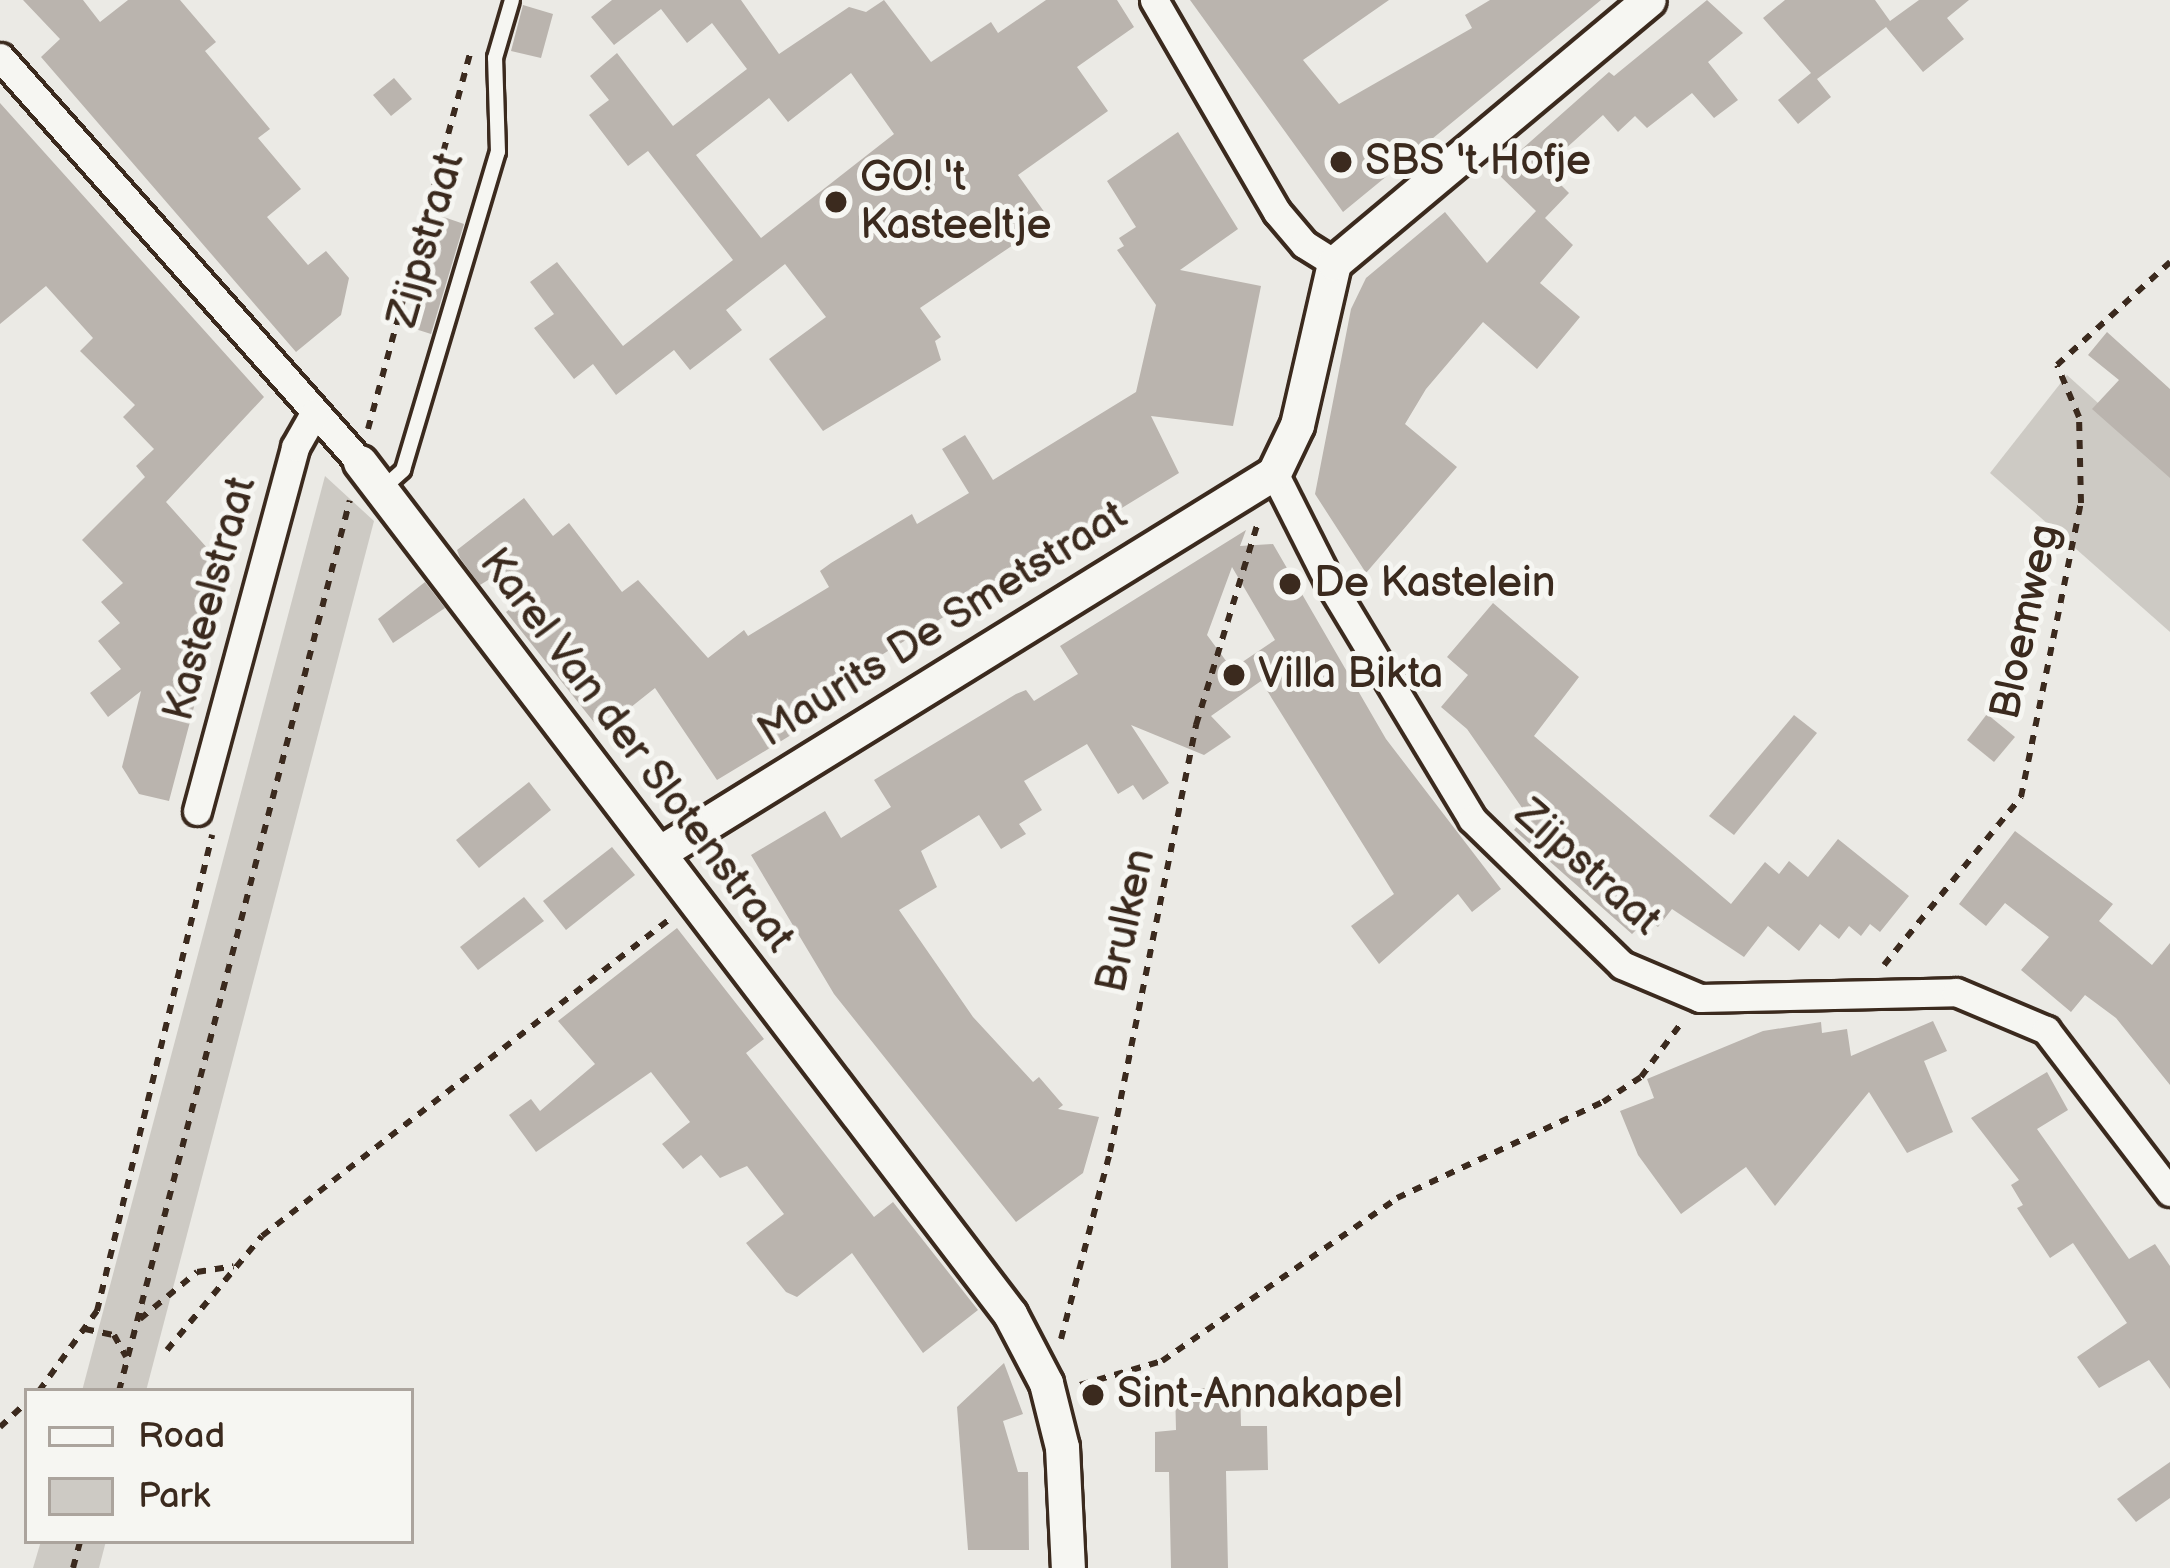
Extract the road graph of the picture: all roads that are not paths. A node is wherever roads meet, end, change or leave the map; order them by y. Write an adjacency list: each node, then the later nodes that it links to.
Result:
1 (512, 0): 9 (lane, Zijpstraat)
2 (1154, 0): 5 (street)
3 (1649, 0): 5 (street)
4 (0, 57): 6 (street, Karel Van der Slotenstraat)
5 (1334, 263): 8 (street)
6 (315, 412): 7 (street, Karel Van der Slotenstraat); 10 (street, Kasteelstraat)
7 (359, 463): 9 (street, Karel Van der Slotenstraat)
8 (1274, 473): 11 (street, Maurits De Smetstraat); 12 (street, Zijpstraat)
9 (381, 490): 11 (street, Karel Van der Slotenstraat)
10 (197, 811)
11 (659, 853): 13 (street, Karel Van der Slotenstraat)
12 (2170, 1192)
13 (1068, 1568)

